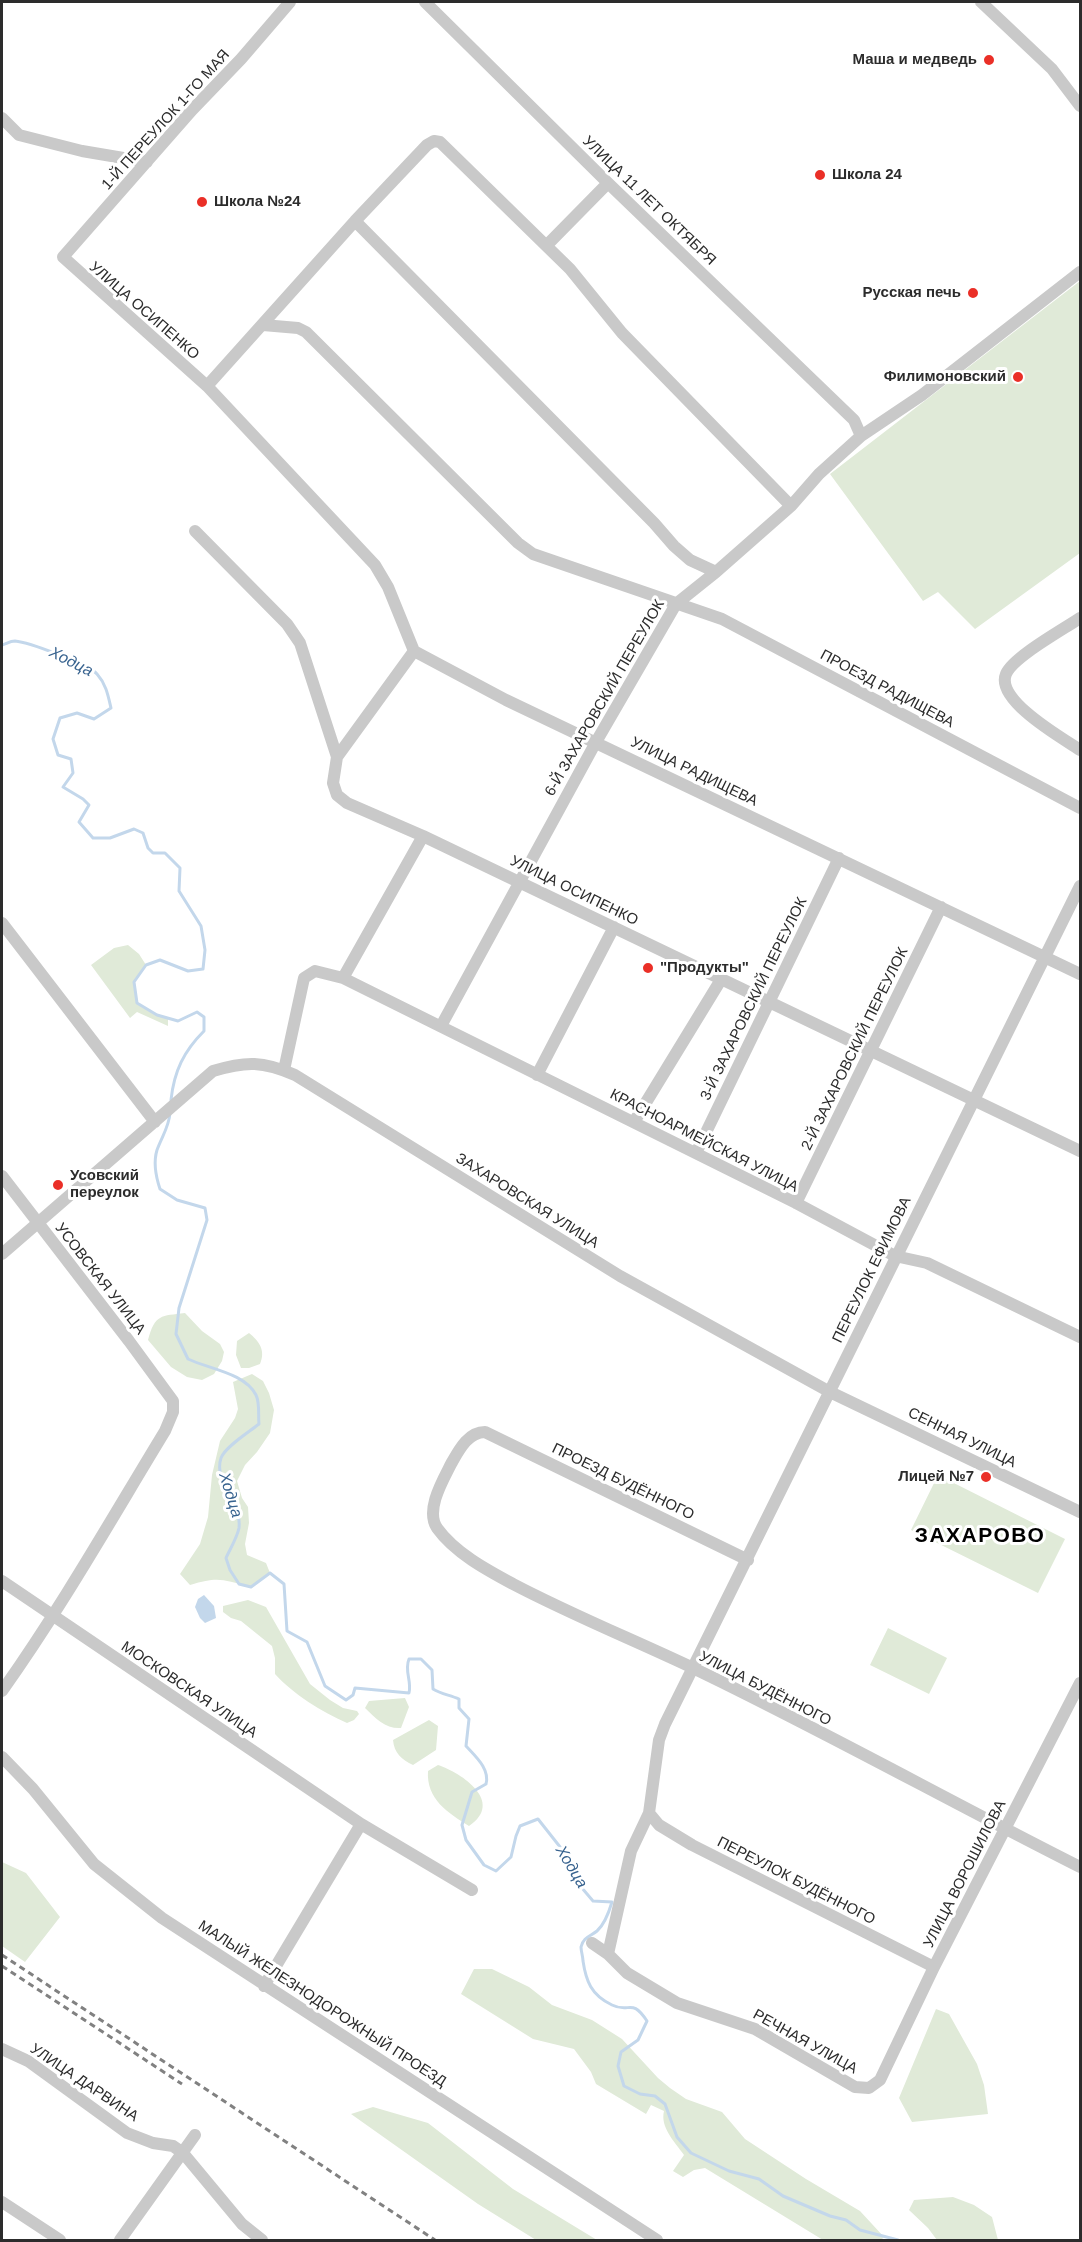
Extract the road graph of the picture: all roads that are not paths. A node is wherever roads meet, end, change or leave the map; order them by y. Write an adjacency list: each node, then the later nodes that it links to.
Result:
1 (290, 2): 6 (street, 1-Й ПЕРЕУЛОК 1-ГО МАЯ)
2 (424, 2): 7 (street, УЛИЦА 11 ЛЕТ ОКТЯБРЯ)
3 (981, 2): 4 (street)
4 (1080, 106)
5 (2, 118): 6 (street)
6 (147, 162): 10 (street, 1-Й ПЕРЕУЛОК 1-ГО МАЯ)
7 (609, 183): 9 (street); 14 (street, УЛИЦА 11 ЛЕТ ОКТЯБРЯ)
8 (355, 221): 9 (street); 12 (street); 17 (street)
9 (548, 245): 15 (street)
10 (63, 257): 13 (street, УЛИЦА ОСИПЕНКО)
11 (1080, 272): 14 (street, 6-Й ЗАХАРОВСКИЙ ПЕРЕУЛОК)
12 (263, 325): 13 (street); 18 (street, ПРОЕЗД РАДИЩЕВА)
13 (207, 386): 20 (street, УЛИЦА ОСИПЕНКО)
14 (861, 436): 15 (street, 6-Й ЗАХАРОВСКИЙ ПЕРЕУЛОК)
15 (791, 506): 17 (street, 6-Й ЗАХАРОВСКИЙ ПЕРЕУЛОК)
16 (195, 531): 23 (street, УЛИЦА ОСИПЕНКО)
17 (716, 572): 18 (street, 6-Й ЗАХАРОВСКИЙ ПЕРЕУЛОК)
18 (676, 604): 21 (street, 6-Й ЗАХАРОВСКИЙ ПЕРЕУЛОК); 24 (street, ПРОЕЗД РАДИЩЕВА)
19 (1080, 618): 22 (street)
20 (414, 651): 21 (street, УЛИЦА РАДИЩЕВА); 23 (street)
21 (596, 742): 26 (street, УЛИЦА РАДИЩЕВА); 27 (street, 6-Й ЗАХАРОВСКИЙ ПЕРЕУЛОК)
22 (1080, 750)
23 (337, 757): 25 (street, УЛИЦА ОСИПЕНКО)
24 (1080, 808)
25 (423, 836): 27 (street, УЛИЦА ОСИПЕНКО); 34 (street)
26 (839, 858): 29 (street, УЛИЦА РАДИЩЕВА); 36 (street, 3-Й ЗАХАРОВСКИЙ ПЕРЕУЛОК)
27 (519, 881): 31 (street, УЛИЦА ОСИПЕНКО); 37 (street, 6-Й ЗАХАРОВСКИЙ ПЕРЕУЛОК)
28 (1080, 886): 32 (street, ПЕРЕУЛОК ЕФИМОВА)
29 (942, 907): 32 (street, УЛИЦА РАДИЩЕВА); 38 (street, 2-Й ЗАХАРОВСКИЙ ПЕРЕУЛОК)
30 (2, 924): 42 (street)
31 (614, 927): 35 (street, УЛИЦА ОСИПЕНКО); 40 (street)
32 (1045, 957): 33 (street, УЛИЦА РАДИЩЕВА); 41 (street, ПЕРЕУЛОК ЕФИМОВА)
33 (1080, 974)
34 (343, 978): 37 (street, КРАСНОАРМЕЙСКАЯ УЛИЦА); 39 (street, КРАСНОАРМЕЙСКАЯ УЛИЦА)
35 (722, 978): 36 (street, УЛИЦА ОСИПЕНКО); 43 (street)
36 (770, 1002): 38 (street, УЛИЦА ОСИПЕНКО); 45 (street, 3-Й ЗАХАРОВСКИЙ ПЕРЕУЛОК)
37 (441, 1026): 40 (street, КРАСНОАРМЕЙСКАЯ УЛИЦА)
38 (869, 1051): 41 (street, УЛИЦА ОСИПЕНКО); 47 (street, 2-Й ЗАХАРОВСКИЙ ПЕРЕУЛОК)
39 (284, 1070): 42 (street, ЗАХАРОВСКАЯ УЛИЦА); 52 (street, ЗАХАРОВСКАЯ УЛИЦА)
40 (537, 1075): 43 (street, КРАСНОАРМЕЙСКАЯ УЛИЦА)
41 (974, 1099): 44 (street, УЛИЦА ОСИПЕНКО); 50 (street, ПЕРЕУЛОК ЕФИМОВА)
42 (155, 1122): 48 (street)
43 (634, 1122): 45 (street, КРАСНОАРМЕЙСКАЯ УЛИЦА)
44 (1080, 1151)
45 (696, 1154): 47 (street, КРАСНОАРМЕЙСКАЯ УЛИЦА)
46 (2, 1176): 48 (street, УСОВСКАЯ УЛИЦА)
47 (796, 1203): 50 (street, КРАСНОАРМЕЙСКАЯ УЛИЦА)
48 (38, 1222): 49 (street); 57 (street, УСОВСКАЯ УЛИЦА)
49 (2, 1254)
50 (895, 1256): 51 (street, КРАСНОАРМЕЙСКАЯ УЛИЦА); 52 (street, ПЕРЕУЛОК ЕФИМОВА)
51 (1080, 1337)
52 (830, 1392): 54 (street, СЕННАЯ УЛИЦА); 55 (street, ПЕРЕУЛОК ЕФИМОВА)
53 (485, 1432): 55 (street, ПРОЕЗД БУДЁННОГО); 58 (street, УЛИЦА БУДЁННОГО)
54 (1080, 1512)
55 (748, 1560): 58 (street, ПЕРЕУЛОК ЕФИМОВА)
56 (2, 1581): 57 (street, МОСКОВСКАЯ УЛИЦА)
57 (52, 1615): 60 (street); 63 (street, МОСКОВСКАЯ УЛИЦА)
58 (693, 1668): 62 (street, ПЕРЕУЛОК ЕФИМОВА); 64 (street, УЛИЦА БУДЁННОГО)
59 (1080, 1684): 64 (street, УЛИЦА ВОРОШИЛОВА)
60 (2, 1691)
61 (2, 1757): 70 (street, МАЛЫЙ ЖЕЛЕЗНОДОРОЖНЫЙ ПРОЕЗД)
62 (650, 1813): 68 (street, ПЕРЕУЛОК ЕФИМОВА); 69 (street, ПЕРЕУЛОК БУДЁННОГО)
63 (361, 1824): 66 (street, МОСКОВСКАЯ УЛИЦА); 70 (street)
64 (1005, 1829): 65 (street, УЛИЦА БУДЁННОГО); 69 (street, УЛИЦА ВОРОШИЛОВА)
65 (1080, 1867)
66 (472, 1890)
67 (592, 1943): 68 (street, РЕЧНАЯ УЛИЦА)
68 (608, 1954): 72 (street, РЕЧНАЯ УЛИЦА)
69 (934, 1967): 72 (street, УЛИЦА ВОРОШИЛОВА)
70 (264, 1986): 79 (street, МАЛЫЙ ЖЕЛЕЗНОДОРОЖНЫЙ ПРОЕЗД)
71 (2, 2049): 74 (street, УЛИЦА ДАРВИНА)
72 (880, 2080)
73 (195, 2135): 74 (street)
74 (183, 2153): 77 (street); 78 (street)
75 (2, 2202): 76 (street)
76 (60, 2241)
77 (120, 2241)
78 (262, 2241)
79 (657, 2241)

